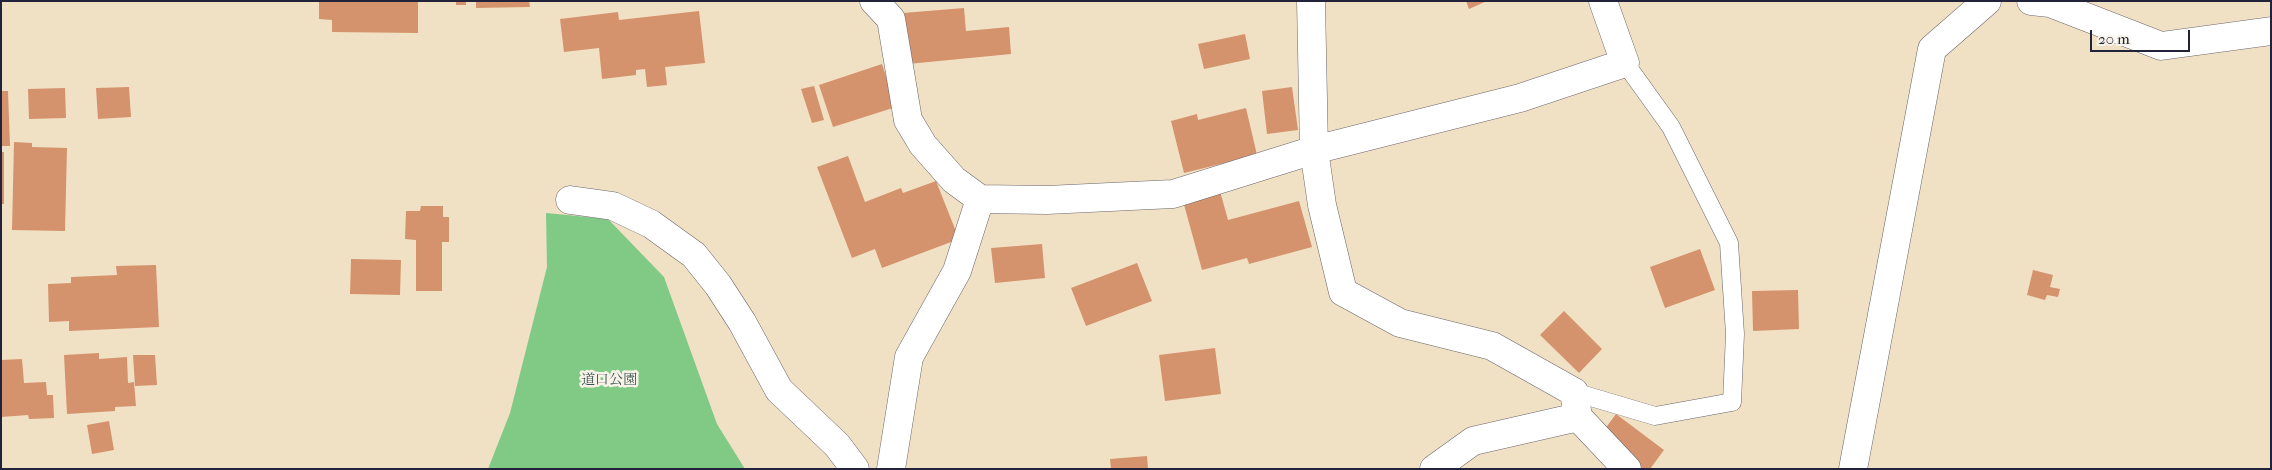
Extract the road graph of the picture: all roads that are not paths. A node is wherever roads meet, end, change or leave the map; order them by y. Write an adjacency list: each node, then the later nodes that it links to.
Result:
1 (874, 1): 9 (street)
2 (1311, 1): 8 (street)
3 (1604, 1): 7 (street)
4 (1987, 1): 16 (street)
5 (2031, 1): 6 (street)
6 (2271, 32)
7 (1625, 63): 8 (street); 11 (lane)
8 (1314, 150): 9 (street); 11 (street)
9 (980, 199): 13 (street)
10 (570, 200): 12 (street)
11 (1576, 405): 14 (street); 15 (street)
12 (855, 469)
13 (891, 469)
14 (1434, 469)
15 (1627, 469)
16 (1853, 469)

